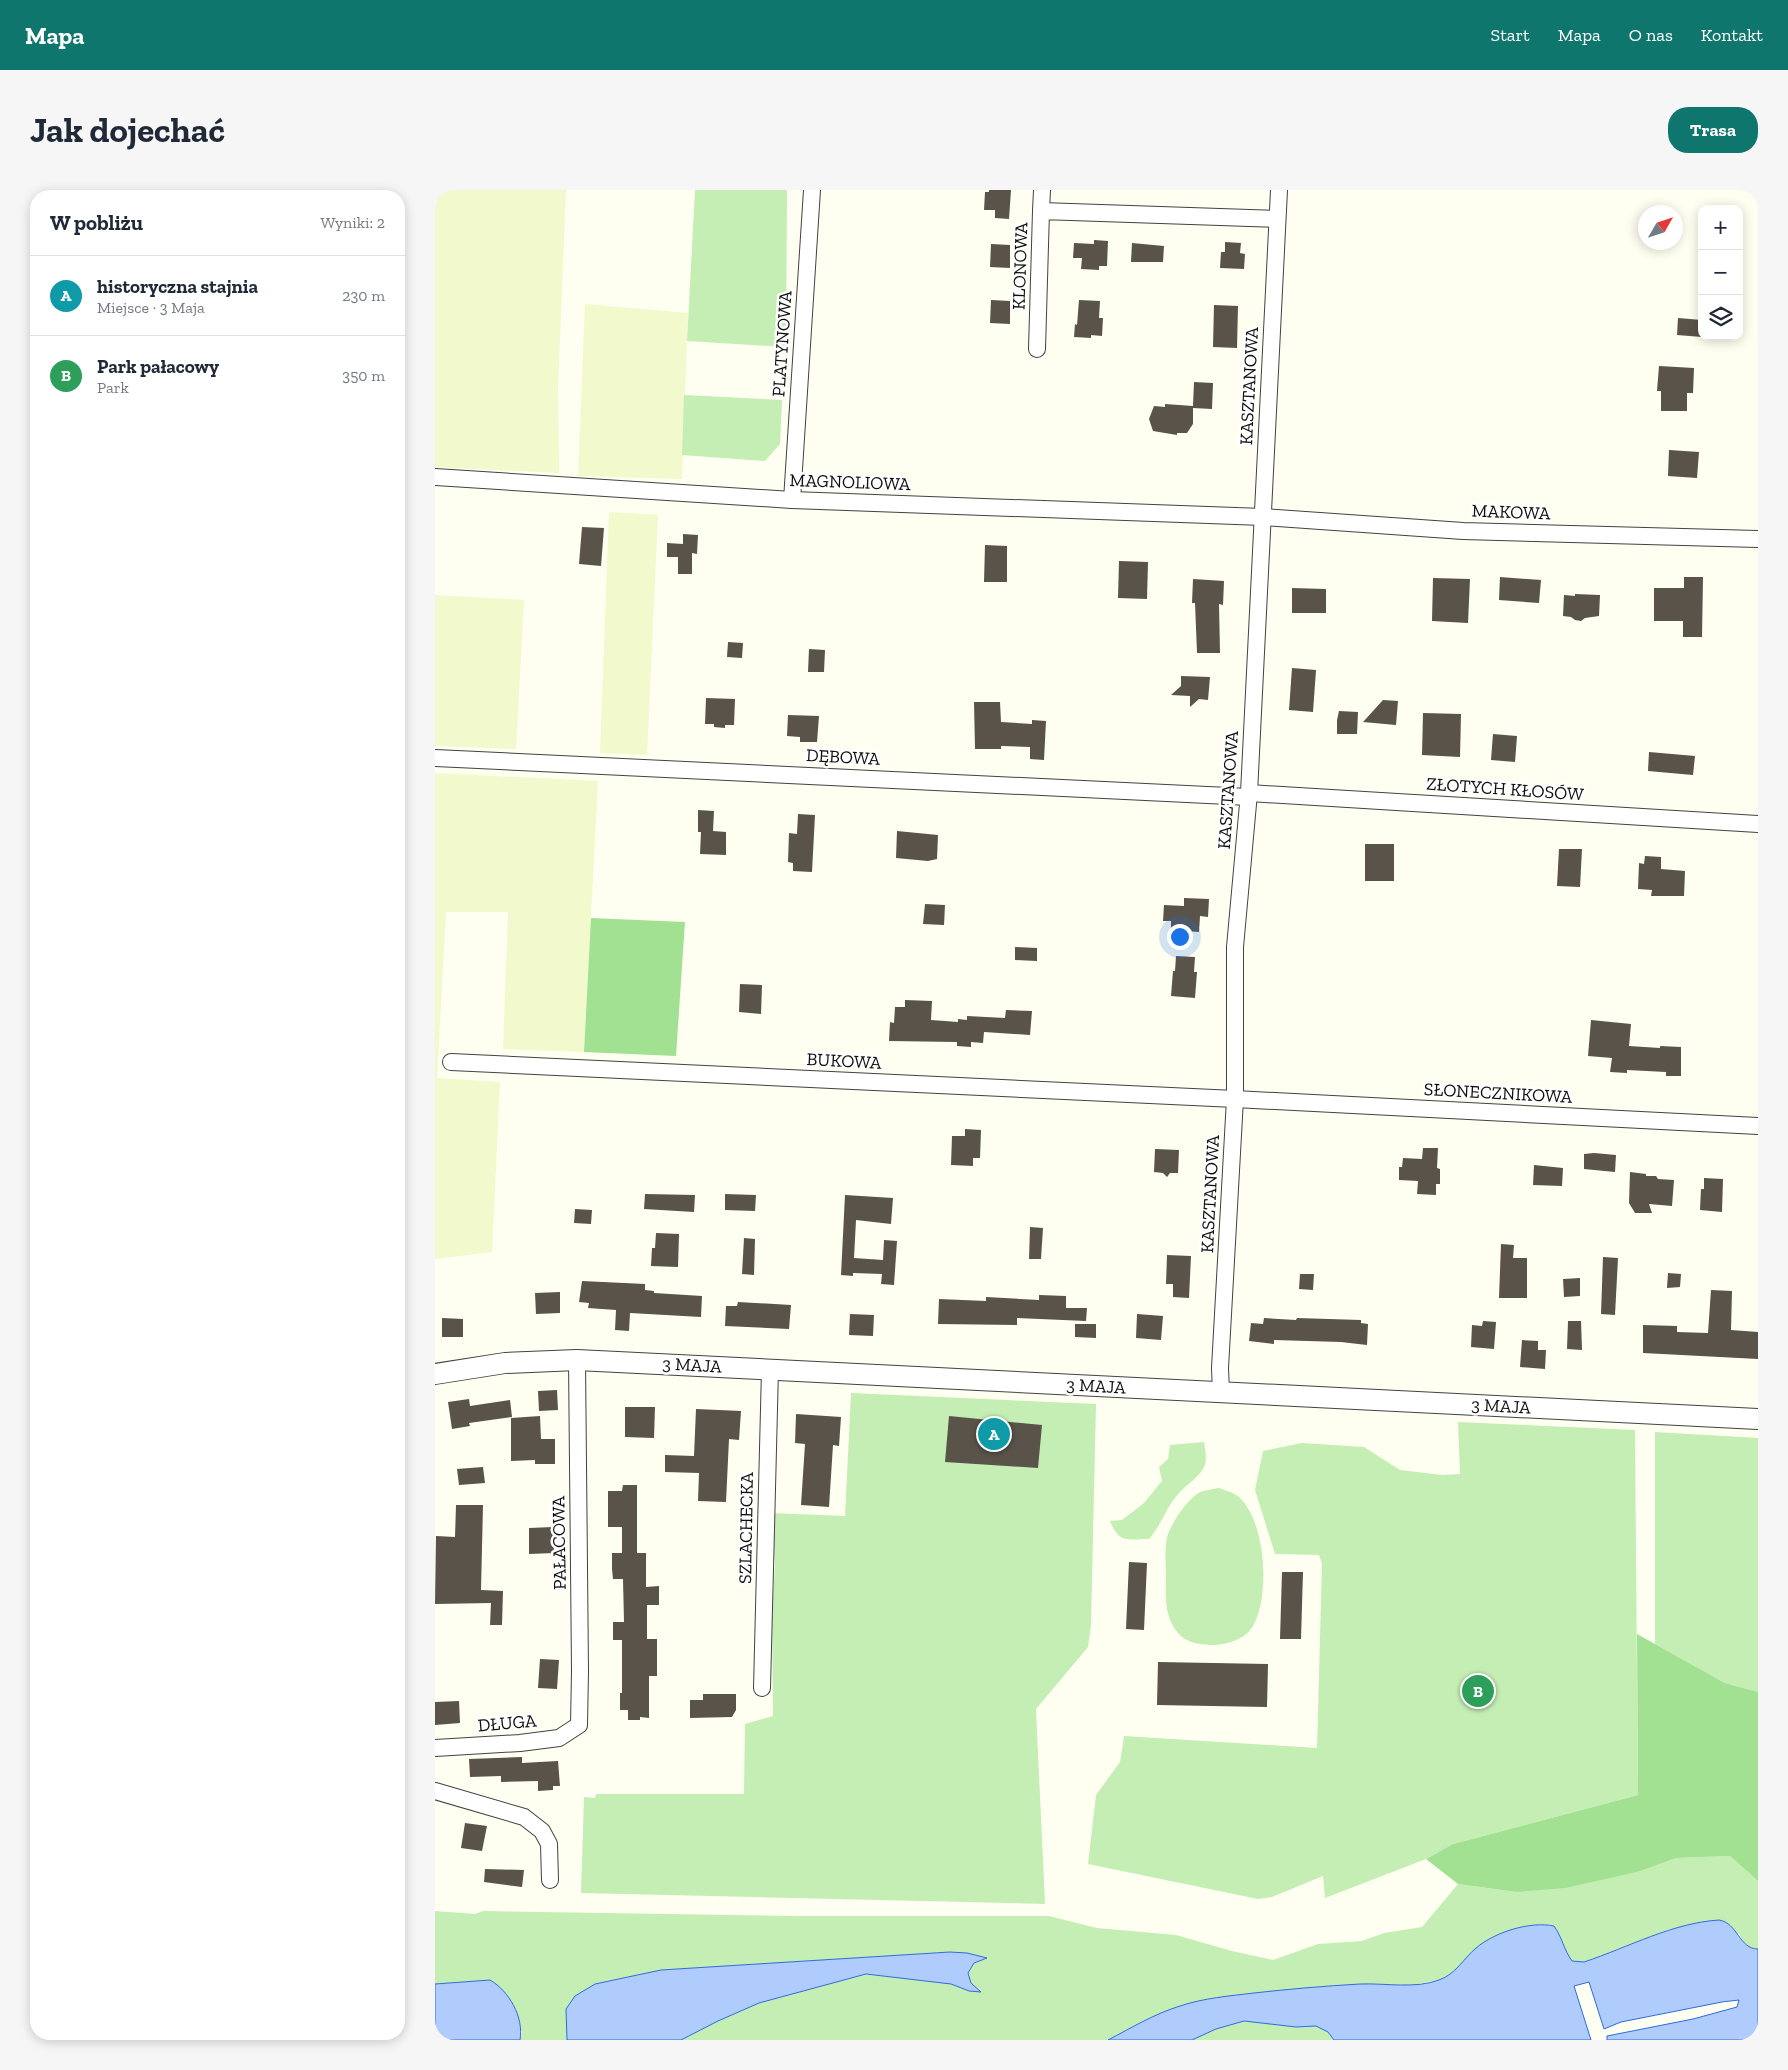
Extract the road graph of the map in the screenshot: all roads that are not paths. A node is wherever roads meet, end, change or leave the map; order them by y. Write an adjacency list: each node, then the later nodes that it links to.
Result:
1 (812, 190): 8 (street, PLATYNOWA)
2 (1042, 190): 4 (street)
3 (1279, 190): 5 (street, KASZTANOWA)
4 (1041, 210): 5 (street, KLONOWA); 6 (street, KLONOWA)
5 (1277, 219): 9 (street, KASZTANOWA)
6 (1037, 349)
7 (435, 477): 8 (street, MAGNOLIOWA)
8 (792, 500): 9 (street, MAGNOLIOWA)
9 (1263, 517): 10 (street, MAKOWA); 12 (street, KASZTANOWA)
10 (1758, 539)
11 (435, 758): 12 (street, DĘBOWA)
12 (1249, 795): 13 (street, ZŁOTYCH KŁOSÓW); 15 (street, KASZTANOWA)
13 (1758, 824)
14 (451, 1062): 15 (street, BUKOWA)
15 (1235, 1099): 16 (street, SŁONECZNIKOWA); 20 (street, KASZTANOWA)
16 (1758, 1126)
17 (577, 1360): 18 (street, 3 MAJA); 19 (street, 3 MAJA); 23 (street, PAŁACOWA)
18 (770, 1369): 20 (street, 3 MAJA); 22 (street, SZLACHECKA)
19 (435, 1374)
20 (1221, 1392): 21 (street, 3 MAJA)
21 (1758, 1419)
22 (762, 1688)
23 (579, 1725): 24 (street, DŁUGA)
24 (435, 1748)
25 (435, 1791): 26 (street)
26 (551, 1880)

